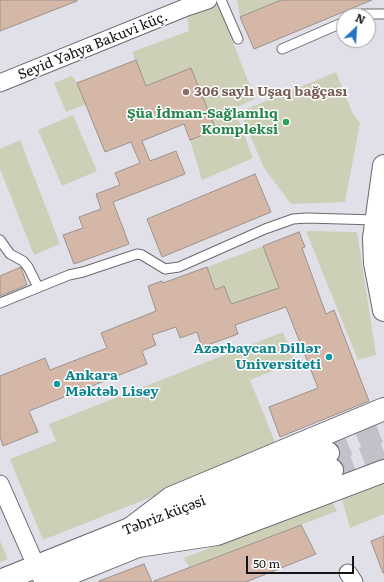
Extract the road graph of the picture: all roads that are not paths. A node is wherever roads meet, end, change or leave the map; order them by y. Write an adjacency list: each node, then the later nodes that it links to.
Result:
1 (208, 0): 3 (street, Seyid Yəhya Bakuvi küç.)
2 (221, 0): 5 (lane)
3 (186, 4): 7 (street, Seyid Yəhya Bakuvi küç.)
4 (336, 26): 6 (lane)
5 (238, 39)
6 (282, 50)
7 (0, 83)
8 (384, 166): 9 (main road)
9 (376, 220): 11 (lane); 13 (main road)
10 (0, 240): 11 (lane)
11 (38, 287): 12 (lane)
12 (0, 303)
13 (384, 310)
14 (384, 409): 18 (main road)
15 (330, 461): 18 (main road, Təbriz küçəsi)
16 (384, 471): 18 (main road)
17 (0, 484): 19 (street)
18 (134, 537): 19 (main road, Təbriz küçəsi)
19 (43, 577): 20 (main road, Təbriz küçəsi)
20 (0, 581)

